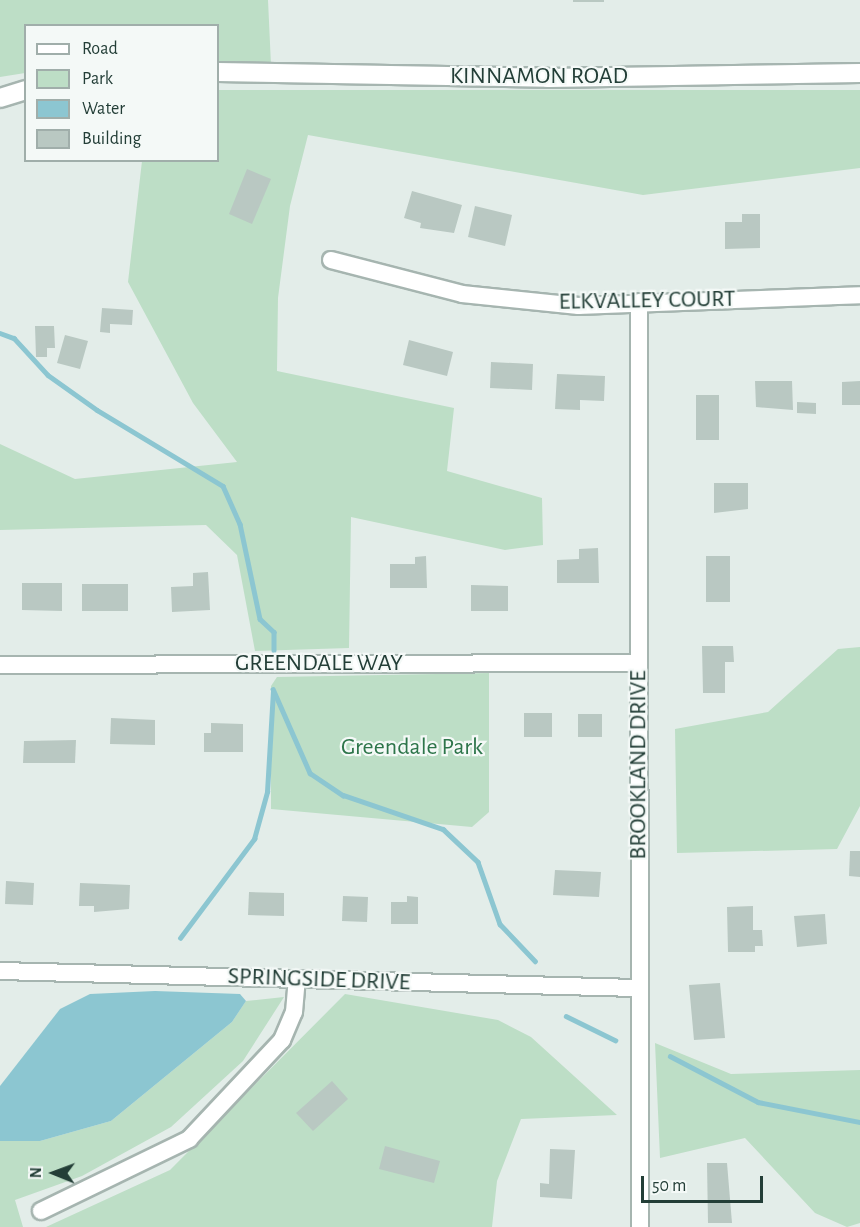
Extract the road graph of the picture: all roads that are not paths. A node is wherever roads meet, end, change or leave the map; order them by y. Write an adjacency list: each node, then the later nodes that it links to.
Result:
1 (219, 72): 2 (main road, KINNAMON ROAD)
2 (860, 73)
3 (24, 91): 4 (main road)
4 (0, 98)
5 (331, 260): 7 (street, ELKVALLEY COURT)
6 (860, 295): 7 (street, ELKVALLEY COURT)
7 (639, 302): 8 (street, BROOKLAND DRIVE)
8 (639, 663): 9 (street, GREENDALE WAY); 12 (street, BROOKLAND DRIVE)
9 (0, 665)
10 (0, 970): 11 (street, SPRINGSIDE DRIVE)
11 (297, 979): 12 (street, SPRINGSIDE DRIVE); 13 (street)
12 (638, 988): 14 (street, BROOKLAND DRIVE)
13 (40, 1211)
14 (640, 1227)

